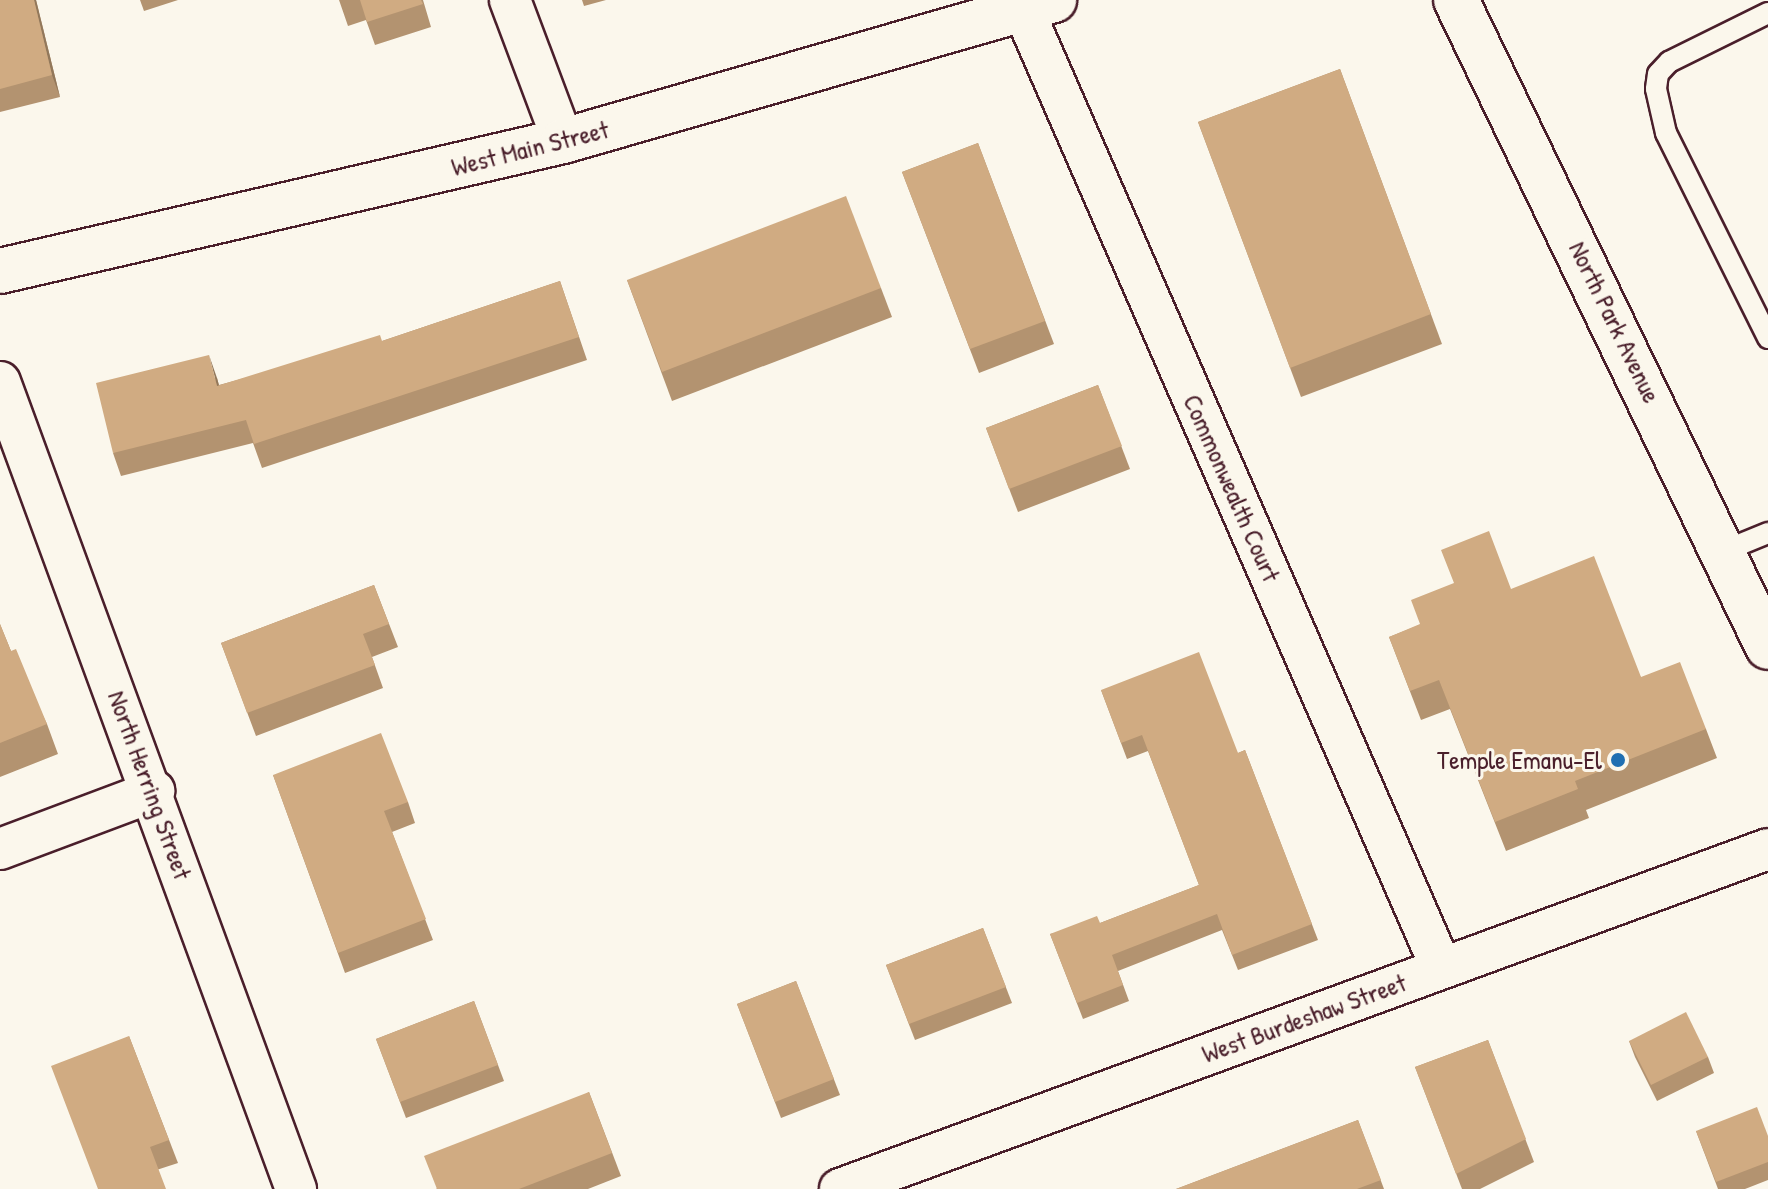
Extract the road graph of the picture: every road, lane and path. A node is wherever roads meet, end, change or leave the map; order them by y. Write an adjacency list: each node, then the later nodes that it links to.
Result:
1 (510, 0): 5 (street)
2 (1456, 0): 10 (main road, North Park Avenue)
3 (1039, 4): 5 (main road, West Main Street); 15 (street, Commonwealth Court)
4 (1768, 13): 7 (lane)
5 (563, 141): 6 (main road, West Main Street)
6 (0, 271)
7 (1768, 338)
8 (0, 382): 12 (street, North Herring Street)
9 (1768, 533): 10 (lane)
10 (1724, 551): 11 (main road, North Park Avenue)
11 (1768, 647)
12 (154, 791): 13 (street); 16 (street, North Herring Street)
13 (0, 849)
14 (1768, 849): 15 (street, West Burdeshaw Street)
15 (1441, 967): 17 (street, West Burdeshaw Street)
16 (296, 1189)
17 (840, 1189)

